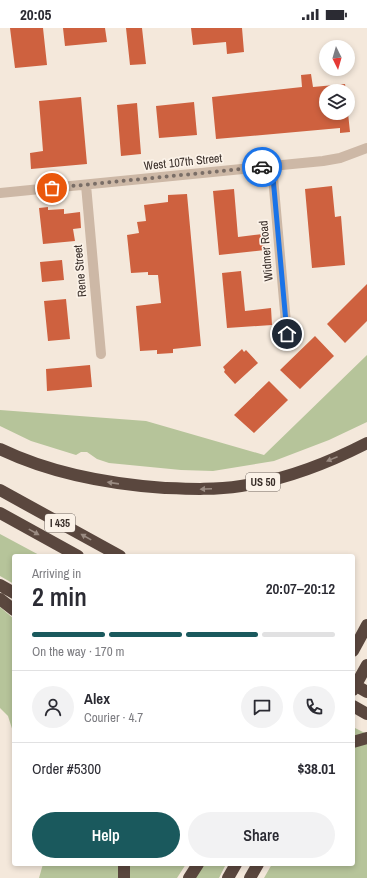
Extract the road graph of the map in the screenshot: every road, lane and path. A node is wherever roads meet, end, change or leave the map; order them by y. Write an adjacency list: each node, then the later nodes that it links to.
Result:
1 (367, 148): 2 (street, West 107th Street)
2 (272, 166): 3 (street, West 107th Street); 5 (street, Widmer Road)
3 (86, 185): 4 (street, West 107th Street); 6 (street, Rene Street)
4 (0, 193)
5 (287, 334)
6 (101, 354)
7 (367, 443): 8 (highway, US 50, one-way to 8)
8 (0, 449)
9 (0, 490): 12 (highway, I 435, one-way to 9)
10 (0, 513): 11 (highway, I 435, one-way to 11)
11 (74, 554)
12 (116, 554)
13 (0, 585): 14 (highway)
14 (12, 592)
15 (0, 599): 16 (highway)
16 (12, 608)
17 (367, 625): 18 (highway); 19 (highway)
18 (355, 631)
19 (355, 647)
20 (367, 665): 22 (highway)
21 (355, 685): 23 (highway)
22 (355, 686)
23 (367, 692)
24 (355, 707): 25 (highway)
25 (367, 714)
26 (367, 738): 27 (highway)
27 (355, 741)
28 (124, 866): 32 (highway)
29 (197, 866): 33 (highway)
30 (235, 866): 34 (highway)
31 (257, 866): 35 (highway)
32 (124, 878)
33 (189, 878)
34 (228, 878)
35 (250, 878)

